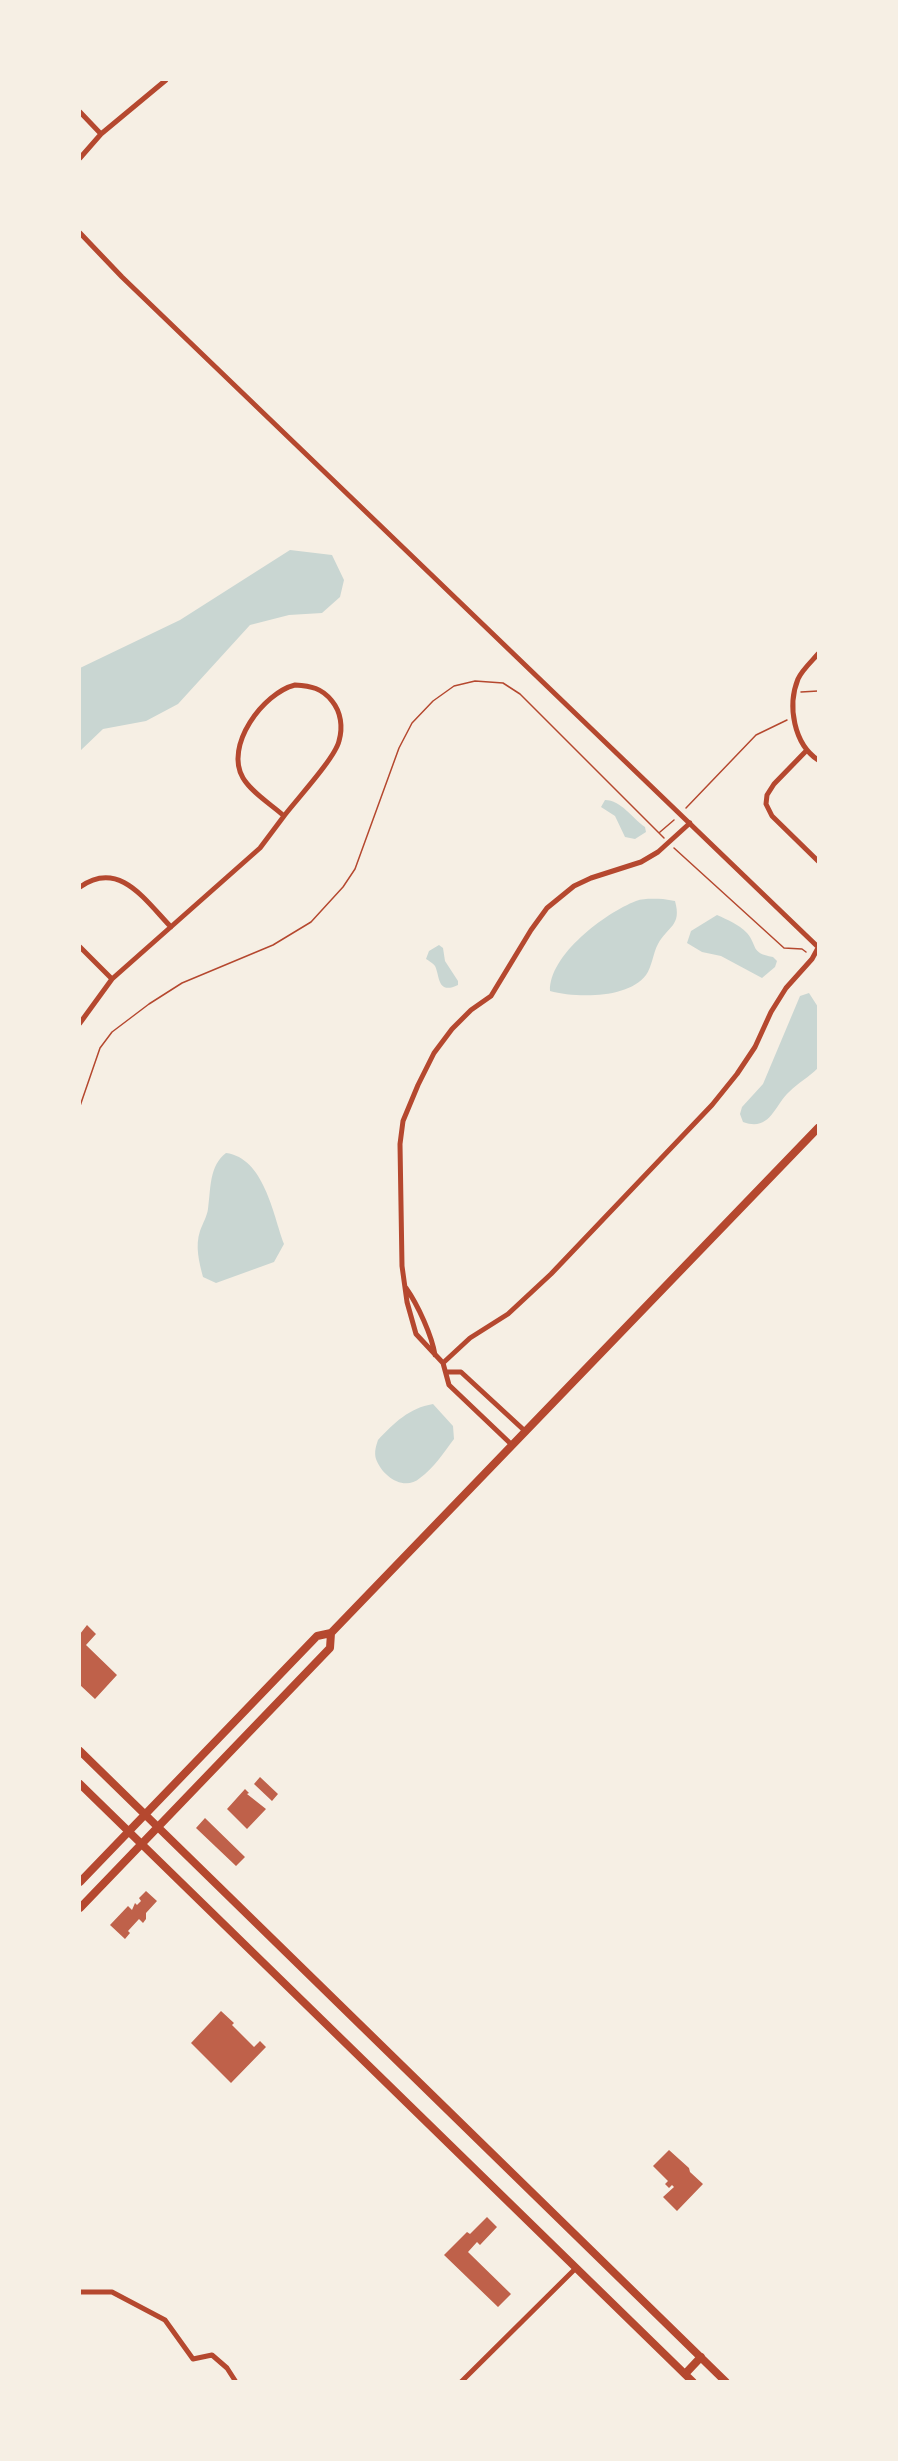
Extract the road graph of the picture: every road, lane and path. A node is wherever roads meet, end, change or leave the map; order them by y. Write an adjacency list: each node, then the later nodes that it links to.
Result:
1 (166, 80): 3 (street)
2 (80, 112): 3 (street)
3 (101, 134): 4 (street)
4 (80, 158)
5 (80, 233): 12 (street)
6 (819, 654): 8 (street)
7 (819, 691): 8 (path)
8 (796, 692): 9 (street)
9 (794, 717): 10 (street); 12 (path)
10 (807, 750): 11 (street); 17 (street)
11 (819, 760)
12 (681, 814): 14 (street); 15 (path)
13 (284, 816): 13 (street); 19 (street)
14 (690, 823): 16 (street); 21 (street)
15 (659, 833): 16 (path); 25 (path)
16 (668, 843): 22 (path); 27 (street)
17 (819, 861)
18 (80, 887): 19 (street)
19 (171, 927): 23 (street)
20 (80, 947): 23 (street)
21 (819, 947): 22 (street)
22 (812, 959): 29 (street)
23 (112, 979): 24 (street)
24 (80, 1023)
25 (80, 1106)
26 (819, 1128): 31 (main road)
27 (406, 1288): 28 (street); 28 (street)
28 (435, 1355): 29 (street)
29 (443, 1363): 30 (street)
30 (446, 1372): 31 (street); 32 (street)
31 (526, 1432): 32 (main road)
32 (513, 1446): 33 (main road)
33 (332, 1633): 36 (main road); 37 (main road)
34 (80, 1751): 36 (main road)
35 (80, 1784): 38 (main road)
36 (144, 1815): 37 (main road); 38 (main road)
37 (157, 1826): 39 (main road); 44 (main road)
38 (129, 1831): 39 (main road); 40 (main road)
39 (141, 1843): 41 (main road); 42 (main road)
40 (80, 1882)
41 (80, 1908)
42 (576, 2268): 45 (main road); 47 (street)
43 (80, 2292): 46 (street)
44 (701, 2357): 45 (main road); 49 (main road)
45 (685, 2374): 48 (main road)
46 (236, 2382)
47 (461, 2382)
48 (693, 2382)
49 (726, 2382)

